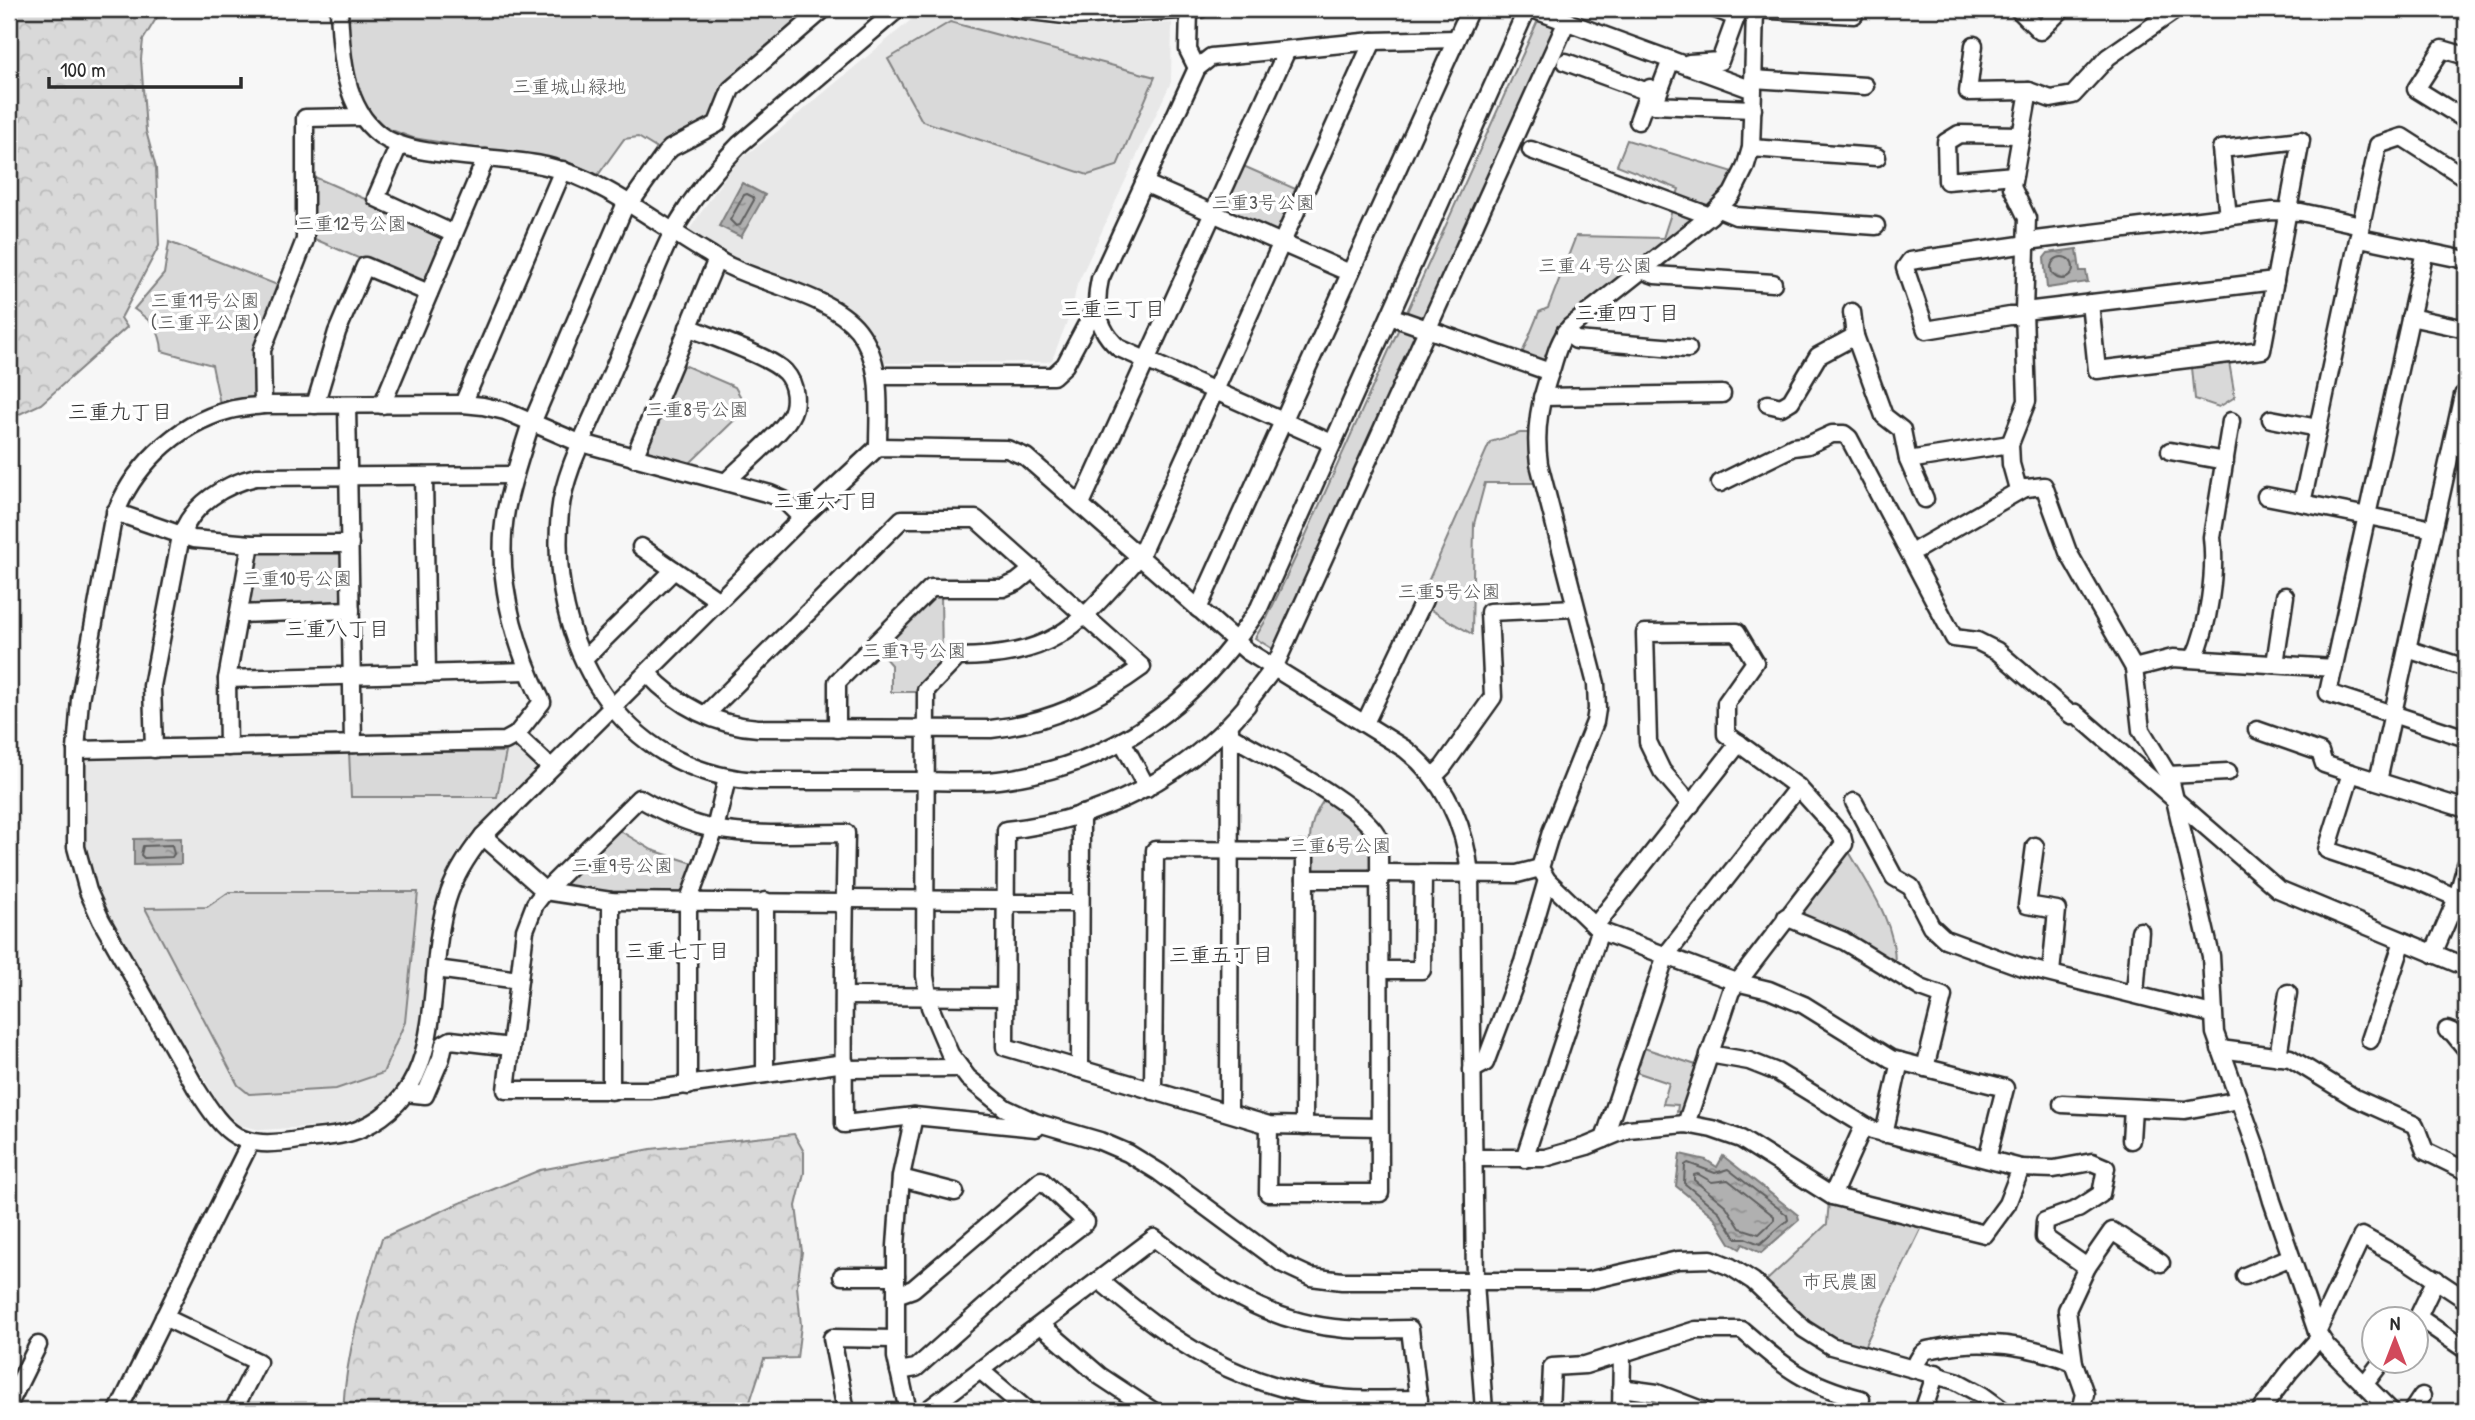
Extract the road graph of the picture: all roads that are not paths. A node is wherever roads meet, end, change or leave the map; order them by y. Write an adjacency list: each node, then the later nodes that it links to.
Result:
1 (340, 9): 29 (street)
2 (824, 9): 32 (street)
3 (898, 9): 35 (street)
4 (1014, 9): 5 (street)
5 (1193, 9): 23 (street)
6 (1470, 9): 16 (street)
7 (1530, 9): 15 (street); 67 (street)
8 (1715, 9): 13 (street)
9 (1755, 9): 14 (street); 24 (street)
10 (2018, 9): 11 (street)
11 (2062, 9)
12 (2171, 10): 26 (street)
13 (1738, 13): 21 (street)
14 (1854, 15)
15 (1567, 17): 21 (street); 71 (street)
16 (1456, 39): 17 (street); 59 (street)
17 (1373, 41): 19 (street); 54 (street)
18 (1974, 45): 26 (street)
19 (1287, 50): 23 (street); 47 (street)
20 (2466, 56): 30 (street)
21 (1671, 60): 24 (street); 27 (street); 28 (street)
22 (1566, 62): 27 (street)
23 (1197, 68): 43 (street)
24 (1753, 85): 25 (street); 28 (street)
25 (1865, 86)
26 (2029, 91): 33 (street)
27 (1648, 92): 31 (street)
28 (1752, 109): 36 (street)
29 (361, 117): 34 (street); 85 (street)
30 (2466, 120)
31 (1638, 121)
32 (717, 124): 35 (street); 44 (street)
33 (2021, 135): 41 (street); 41 (street)
34 (399, 145): 39 (street); 52 (street)
35 (738, 145): 51 (street)
36 (1751, 148): 38 (street); 46 (street)
37 (1531, 150): 46 (street)
38 (1877, 157)
39 (486, 158): 40 (street); 52 (street)
40 (563, 170): 44 (street); 83 (street)
41 (2014, 175): 53 (street)
42 (2466, 178): 50 (street)
43 (1144, 183): 47 (street); 64 (street)
44 (628, 204): 51 (street); 92 (street)
45 (2289, 212): 48 (street); 48 (street); 50 (street); 60 (street)
46 (1715, 213): 49 (street); 58 (street)
47 (1214, 214): 54 (street); 75 (street)
48 (2228, 217): 53 (street)
49 (1876, 226)
50 (2360, 231): 55 (street); 93 (street)
51 (673, 233): 56 (street); 94 (street)
52 (454, 234): 62 (street)
53 (2027, 242): 66 (street); 66 (street)
54 (1281, 244): 59 (street); 79 (street)
55 (2425, 251): 57 (street); 68 (street)
56 (718, 259): 69 (street); 77 (street)
57 (2466, 260)
58 (1641, 270): 61 (street); 72 (street)
59 (1350, 273): 90 (street)
60 (2275, 281): 63 (street); 63 (street)
61 (1773, 283)
62 (429, 293): 86 (street); 88 (street)
63 (2090, 303): 66 (street)
64 (1097, 305): 75 (street); 77 (street)
65 (1852, 312): 73 (street)
66 (2024, 314): 96 (street)
67 (1390, 316): 71 (street); 95 (street)
68 (2410, 317): 70 (street); 113 (street)
69 (688, 327): 99 (street); 105 (street)
70 (2466, 329)
71 (1428, 330): 76 (street); 137 (street)
72 (1565, 332): 74 (street); 76 (street)
73 (1855, 336): 84 (street); 100 (street)
74 (1689, 349)
75 (1147, 362): 79 (street); 111 (street)
76 (1550, 372): 82 (street)
77 (878, 376): 97 (street)
78 (2466, 378): 81 (street)
79 (1214, 391): 90 (street); 121 (street)
80 (1722, 394): 82 (street)
81 (2464, 396): 115 (street)
82 (1542, 397): 127 (street)
83 (463, 404): 88 (street); 92 (street)
84 (1768, 404)
85 (262, 405): 86 (street); 112 (street)
86 (315, 405): 87 (street)
87 (347, 405): 88 (street); 104 (street)
88 (383, 405)
89 (2271, 419): 93 (street)
90 (1284, 421): 95 (street); 128 (street)
91 (2231, 422): 101 (street)
92 (531, 423): 94 (street); 102 (street)
93 (2318, 428): 110 (street)
94 (582, 443): 99 (street); 135 (street)
95 (1332, 443): 132 (street)
96 (2010, 444): 100 (street); 107 (street)
97 (878, 447): 111 (street); 114 (street)
98 (2170, 451): 101 (street)
99 (634, 458): 105 (street)
100 (1908, 460): 109 (street)
101 (2225, 460): 134 (street)
102 (514, 475): 103 (street); 141 (street)
103 (424, 476): 104 (street); 143 (street)
104 (349, 477): 116 (street); 118 (street)
105 (726, 482): 114 (street)
106 (1720, 483): 173 (street)
107 (2024, 488): 120 (street); 138 (street)
108 (2266, 496): 110 (street)
109 (1925, 499)
110 (2302, 503): 113 (street)
111 (1081, 504): 121 (street)
112 (115, 512): 116 (street); 161 (street)
113 (2366, 516): 115 (street); 139 (street)
114 (802, 518): 126 (street)
115 (2433, 529): 133 (street)
116 (181, 536): 117 (street); 160 (street)
117 (251, 544): 118 (street); 130 (street)
118 (350, 544): 129 (street)
119 (641, 547): 123 (street)
120 (1918, 549)
121 (1140, 556): 128 (street); 131 (street)
122 (1033, 569): 131 (street); 148 (street); 150 (street)
123 (674, 570): 126 (street); 135 (street)
124 (2285, 596): 136 (street)
125 (1424, 600): 149 (street)
126 (719, 601): 142 (street)
127 (1575, 608): 166 (street); 184 (street)
128 (1198, 609): 132 (street)
129 (351, 610): 130 (street); 144 (street)
130 (239, 614): 145 (street)
131 (1086, 616): 151 (street); 151 (street)
132 (1236, 643): 137 (street); 156 (street)
133 (2407, 649): 140 (street); 147 (street)
134 (2194, 658): 136 (street); 138 (street)
135 (584, 659): 146 (street)
136 (2274, 664): 139 (street)
137 (1273, 668): 149 (street); 153 (street)
138 (2134, 668): 165 (street)
139 (2334, 668): 147 (street)
140 (2466, 668)
141 (527, 671): 143 (street); 154 (street)
142 (647, 673): 146 (street); 148 (street)
143 (428, 674): 144 (street)
144 (353, 677): 145 (street); 158 (street)
145 (227, 679): 159 (street)
146 (612, 706): 162 (street); 167 (street)
147 (2393, 714): 155 (street); 169 (street)
148 (705, 715): 150 (street)
149 (1365, 723): 166 (street)
150 (837, 729): 151 (street)
151 (926, 729): 168 (street)
152 (2257, 730): 164 (street)
153 (1231, 732): 171 (street); 180 (street); 185 (street)
154 (516, 735): 158 (street); 162 (street)
155 (2466, 738)
156 (1122, 741): 168 (street); 171 (street)
157 (1739, 743): 170 (street); 174 (street); 174 (street)
158 (353, 744): 159 (street)
159 (228, 747): 160 (street)
160 (154, 749): 161 (street)
161 (76, 750): 246 (street)
162 (550, 767): 178 (street)
163 (2228, 772): 165 (street)
164 (2351, 773): 169 (street); 189 (street)
165 (2168, 775): 173 (street)
166 (1433, 777): 183 (street)
167 (727, 778): 168 (street); 177 (street)
168 (926, 781): 188 (street)
169 (2378, 781): 175 (street)
170 (1798, 787): 196 (street); 201 (street)
171 (1147, 788): 176 (street)
172 (1854, 802): 205 (street)
173 (2176, 803): 199 (street); 213 (street)
174 (1692, 805): 197 (street)
175 (2466, 809)
176 (1081, 814): 194 (street); 195 (street)
177 (715, 829): 187 (street); 192 (street); 193 (street)
178 (483, 836): 187 (street); 203 (street)
179 (2035, 845): 205 (street)
180 (1230, 850): 186 (street); 230 (street); 235 (street)
181 (2466, 865): 189 (street)
182 (1423, 873): 183 (street); 185 (street); 204 (street)
183 (1471, 874): 184 (street); 226 (street)
184 (1544, 874): 197 (street); 226 (street)
185 (1380, 876): 186 (street); 204 (street)
186 (1305, 879): 239 (street)
187 (545, 891): 190 (street); 206 (street)
188 (925, 900): 192 (street); 194 (street); 211 (street)
189 (2462, 900): 200 (street)
190 (611, 901): 193 (street); 229 (street)
191 (765, 901): 192 (street); 193 (street); 227 (street)
192 (845, 901): 210 (street)
193 (688, 902): 228 (street)
194 (1006, 902): 195 (street); 212 (street)
195 (1080, 903): 225 (street)
196 (1786, 917): 207 (street); 224 (street)
197 (1598, 928): 201 (street); 248 (street)
198 (2140, 931): 209 (street)
199 (2403, 941): 200 (street); 215 (street)
200 (2433, 954): 202 (street)
201 (1666, 956): 207 (street); 244 (street)
202 (2466, 967)
203 (436, 969): 206 (street); 231 (street)
204 (1380, 970): 240 (street)
205 (2051, 974): 209 (street)
206 (519, 980): 216 (street)
207 (1736, 982): 219 (street); 221 (street)
208 (2288, 993): 220 (street)
209 (2135, 994): 213 (street)
210 (845, 996): 211 (street); 222 (street)
211 (928, 997): 212 (street); 223 (street)
212 (1005, 997): 225 (street)
213 (2212, 1014): 217 (street)
214 (2447, 1030): 218 (street)
215 (2370, 1040)
216 (511, 1047): 229 (street); 231 (street)
217 (2220, 1048): 220 (street); 232 (street)
218 (2466, 1049)
219 (1709, 1054): 237 (street); 241 (street)
220 (2278, 1057): 251 (street)
221 (1900, 1061): 224 (street); 243 (street)
222 (845, 1066): 223 (street); 227 (street); 236 (street)
223 (959, 1068): 242 (street)
224 (1925, 1068): 249 (street)
225 (1080, 1069): 230 (street)
226 (1472, 1070): 247 (street)
227 (765, 1074): 228 (street)
228 (688, 1086): 229 (street)
229 (611, 1091)
230 (1153, 1091): 235 (street)
231 (405, 1093): 246 (street)
232 (2239, 1100): 234 (street); 255 (street)
233 (2062, 1104): 234 (street)
234 (2133, 1108): 245 (street)
235 (1229, 1112): 238 (street)
236 (914, 1116): 242 (street); 252 (street)
237 (1686, 1124): 244 (street); 254 (street)
238 (1269, 1125): 239 (street); 240 (street)
239 (1304, 1126): 240 (street)
240 (1379, 1127)
241 (1863, 1127): 243 (street); 254 (street)
242 (1063, 1132): 263 (street)
243 (1884, 1134): 249 (street)
244 (1604, 1139): 248 (street)
245 (2132, 1140)
246 (250, 1143): 266 (street)
247 (1473, 1158): 248 (street); 263 (street)
248 (1524, 1159)
249 (1987, 1159): 250 (street)
250 (2021, 1168): 254 (street); 257 (street)
251 (2466, 1171)
252 (901, 1178): 253 (street); 259 (street)
253 (955, 1192)
254 (1832, 1196)
255 (2291, 1257): 260 (street); 268 (street)
256 (2161, 1263): 257 (street)
257 (2087, 1267): 273 (street)
258 (842, 1276): 259 (street)
259 (896, 1276): 264 (street)
260 (2245, 1276)
261 (2436, 1279): 265 (street); 268 (street); 271 (street)
262 (1099, 1280): 267 (street); 283 (street); 283 (street)
263 (1475, 1282): 274 (street); 291 (street)
264 (896, 1295): 269 (street); 276 (street)
265 (2466, 1299)
266 (164, 1317): 284 (street); 285 (street)
267 (1041, 1325): 275 (street); 290 (street)
268 (2318, 1335): 279 (street); 299 (street)
269 (895, 1339): 276 (street); 286 (street)
270 (38, 1345): 282 (street)
271 (2466, 1350)
272 (1622, 1354): 280 (street); 292 (street); 295 (street)
273 (2074, 1363): 274 (street); 298 (street)
274 (1914, 1368): 277 (street)
275 (980, 1370): 288 (street); 289 (street)
276 (899, 1371): 287 (street)
277 (1936, 1373): 296 (street); 297 (street)
278 (2372, 1374): 279 (street)
279 (2364, 1385): 300 (street)
280 (1621, 1388): 293 (street); 294 (street)
281 (2422, 1396): 301 (street)
282 (9, 1404)
283 (1419, 1405)
284 (118, 1411)
285 (233, 1411)
286 (846, 1411)
287 (908, 1411)
288 (926, 1411)
289 (1028, 1411)
290 (1153, 1411)
291 (1484, 1411)
292 (1550, 1411)
293 (1621, 1411)
294 (1704, 1411)
295 (1858, 1411)
296 (1923, 1411)
297 (2004, 1411)
298 (2084, 1411)
299 (2260, 1411)
300 (2391, 1411)
301 (2412, 1411)

